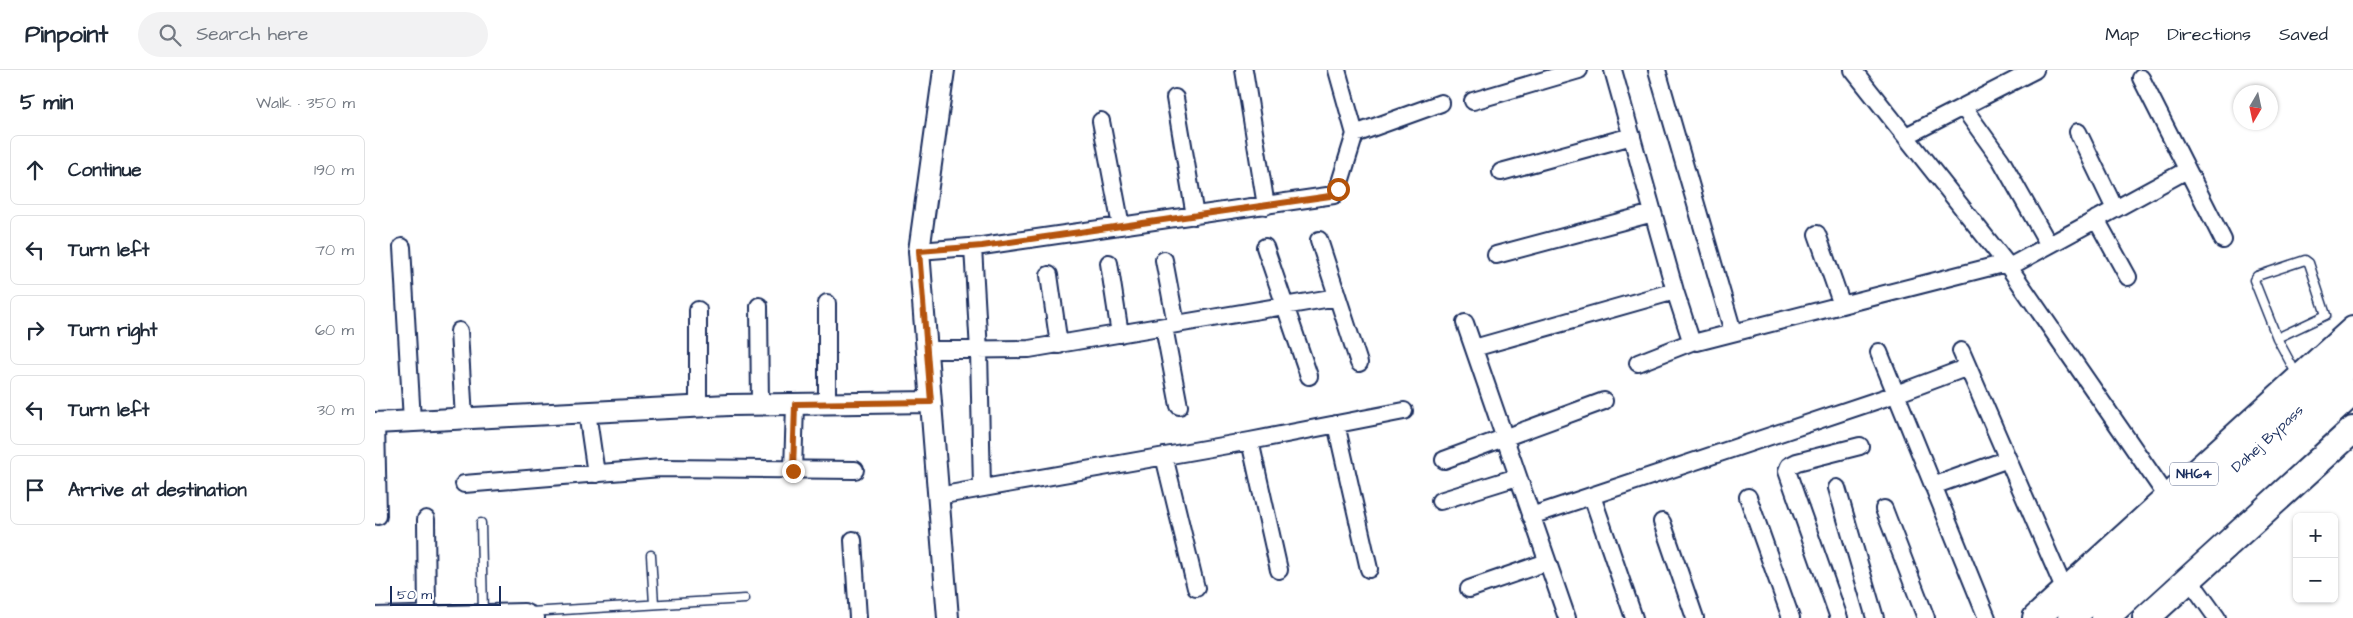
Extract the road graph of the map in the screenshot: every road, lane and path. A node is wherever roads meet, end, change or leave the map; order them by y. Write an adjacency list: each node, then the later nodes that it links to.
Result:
1 (944, 70): 34 (street)
2 (1244, 70): 21 (street)
3 (1337, 70): 16 (street)
4 (1579, 70): 11 (street)
5 (1613, 70): 17 (street)
6 (1657, 70): 52 (street)
7 (1853, 70): 18 (street)
8 (2035, 70): 13 (street)
9 (2141, 78): 19 (street)
10 (1175, 98): 24 (street)
11 (1473, 101)
12 (1441, 103): 16 (street)
13 (1963, 107): 18 (street); 30 (street)
14 (1101, 122): 26 (street)
15 (2079, 132): 22 (street)
16 (1355, 134): 21 (street)
17 (1632, 136): 20 (street); 23 (street)
18 (1905, 136): 38 (street)
19 (2187, 170): 22 (street); 29 (street)
20 (1501, 172)
21 (1266, 206): 24 (street)
22 (2115, 209): 25 (street)
23 (1653, 213): 35 (street); 41 (street)
24 (1195, 216): 26 (street)
25 (2096, 219): 30 (street); 40 (street)
26 (1121, 226): 31 (street)
27 (1817, 234): 44 (street)
28 (1319, 240): 42 (street)
29 (2223, 240)
30 (2049, 245): 38 (street)
31 (973, 247): 34 (street); 59 (street)
32 (1265, 247): 46 (street)
33 (402, 248): 80 (street)
34 (919, 251): 58 (street)
35 (1496, 255)
36 (1164, 260): 49 (street)
37 (1109, 263): 53 (street)
38 (2008, 265): 44 (street); 102 (street)
39 (1049, 275): 56 (street)
40 (2128, 277)
41 (1675, 291): 55 (street); 57 (street)
42 (1337, 297): 46 (street); 64 (street)
43 (827, 303): 73 (street)
44 (1842, 305): 52 (street)
45 (759, 306): 74 (street)
46 (1284, 306): 49 (street); 66 (street)
47 (697, 310): 76 (street)
48 (1465, 323): 57 (street)
49 (1170, 326): 53 (street); 75 (street)
50 (2353, 330): 67 (highway, NH64)
51 (459, 332): 79 (street)
52 (1733, 332): 55 (street)
53 (1120, 334): 56 (street)
54 (2277, 338): 54 (lane); 67 (lane)
55 (1694, 341): 63 (street)
56 (1059, 345): 59 (street)
57 (1474, 348): 85 (street)
58 (927, 350): 59 (street); 71 (street)
59 (979, 351): 97 (street)
60 (1961, 351): 65 (street)
61 (1879, 352): 69 (street)
62 (2353, 360): 83 (highway, Dahej Bypass)
63 (1637, 362)
64 (1359, 363)
65 (1969, 367): 69 (street); 89 (street)
66 (1309, 376)
67 (2299, 379): 102 (highway, NH64)
68 (2353, 392): 83 (highway, Dahej Bypass)
69 (1896, 394): 96 (street); 100 (street)
70 (1604, 401): 85 (street)
71 (931, 402): 73 (street); 99 (street)
72 (795, 404): 73 (street); 74 (street); 92 (street)
73 (827, 404)
74 (760, 405): 76 (street)
75 (1179, 406)
76 (698, 407): 78 (street)
77 (1404, 411): 82 (street)
78 (587, 412): 79 (street); 93 (street)
79 (464, 419): 80 (street)
80 (412, 421): 81 (street)
81 (376, 423): 105 (street)
82 (1336, 424): 86 (street); 113 (street)
83 (2299, 426): 136 (highway, Dahej Bypass); 137 (highway, Dahej Bypass)
84 (2353, 430): 115 (highway)
85 (1504, 436): 90 (street); 94 (street)
86 (1250, 441): 88 (street); 114 (street)
87 (1860, 446): 131 (street)
88 (1164, 456): 97 (street); 116 (street)
89 (2008, 459): 96 (street); 118 (street)
90 (1444, 460)
91 (855, 470): 92 (street)
92 (793, 471): 93 (street)
93 (596, 474): 95 (street)
94 (1517, 477): 103 (street); 106 (street)
95 (464, 484)
96 (1933, 486): 134 (street)
97 (982, 488): 99 (street)
98 (1837, 488): 132 (street)
99 (938, 496): 127 (street)
100 (1592, 496): 106 (street); 128 (street)
101 (1748, 497): 130 (street)
102 (2168, 498): 118 (highway, NH64)
103 (1440, 502)
104 (1884, 509): 133 (street)
105 (379, 516)
106 (1531, 516): 112 (street)
107 (426, 519): 122 (street)
108 (1662, 522): 129 (street)
109 (481, 523): 121 (lane)
110 (853, 540): 126 (street)
111 (651, 556): 120 (lane)
112 (1547, 562): 117 (street); 125 (street)
113 (1369, 569)
114 (1279, 570)
115 (2189, 579): 138 (highway); 139 (street)
116 (1196, 588)
117 (1469, 588)
118 (2065, 591): 135 (highway, NH64)
119 (745, 599): 120 (lane)
120 (654, 604): 123 (lane)
121 (483, 613): 122 (street); 123 (street)
122 (427, 615): 124 (street)
123 (530, 615)
124 (375, 616)
125 (1564, 617)
126 (858, 618)
127 (948, 618)
128 (1634, 618)
129 (1695, 618)
130 (1791, 618)
131 (1839, 618)
132 (1875, 618)
133 (1926, 618)
134 (1987, 618)
135 (2036, 618)
136 (2071, 618)
137 (2105, 618)
138 (2146, 618)
139 (2217, 618)

